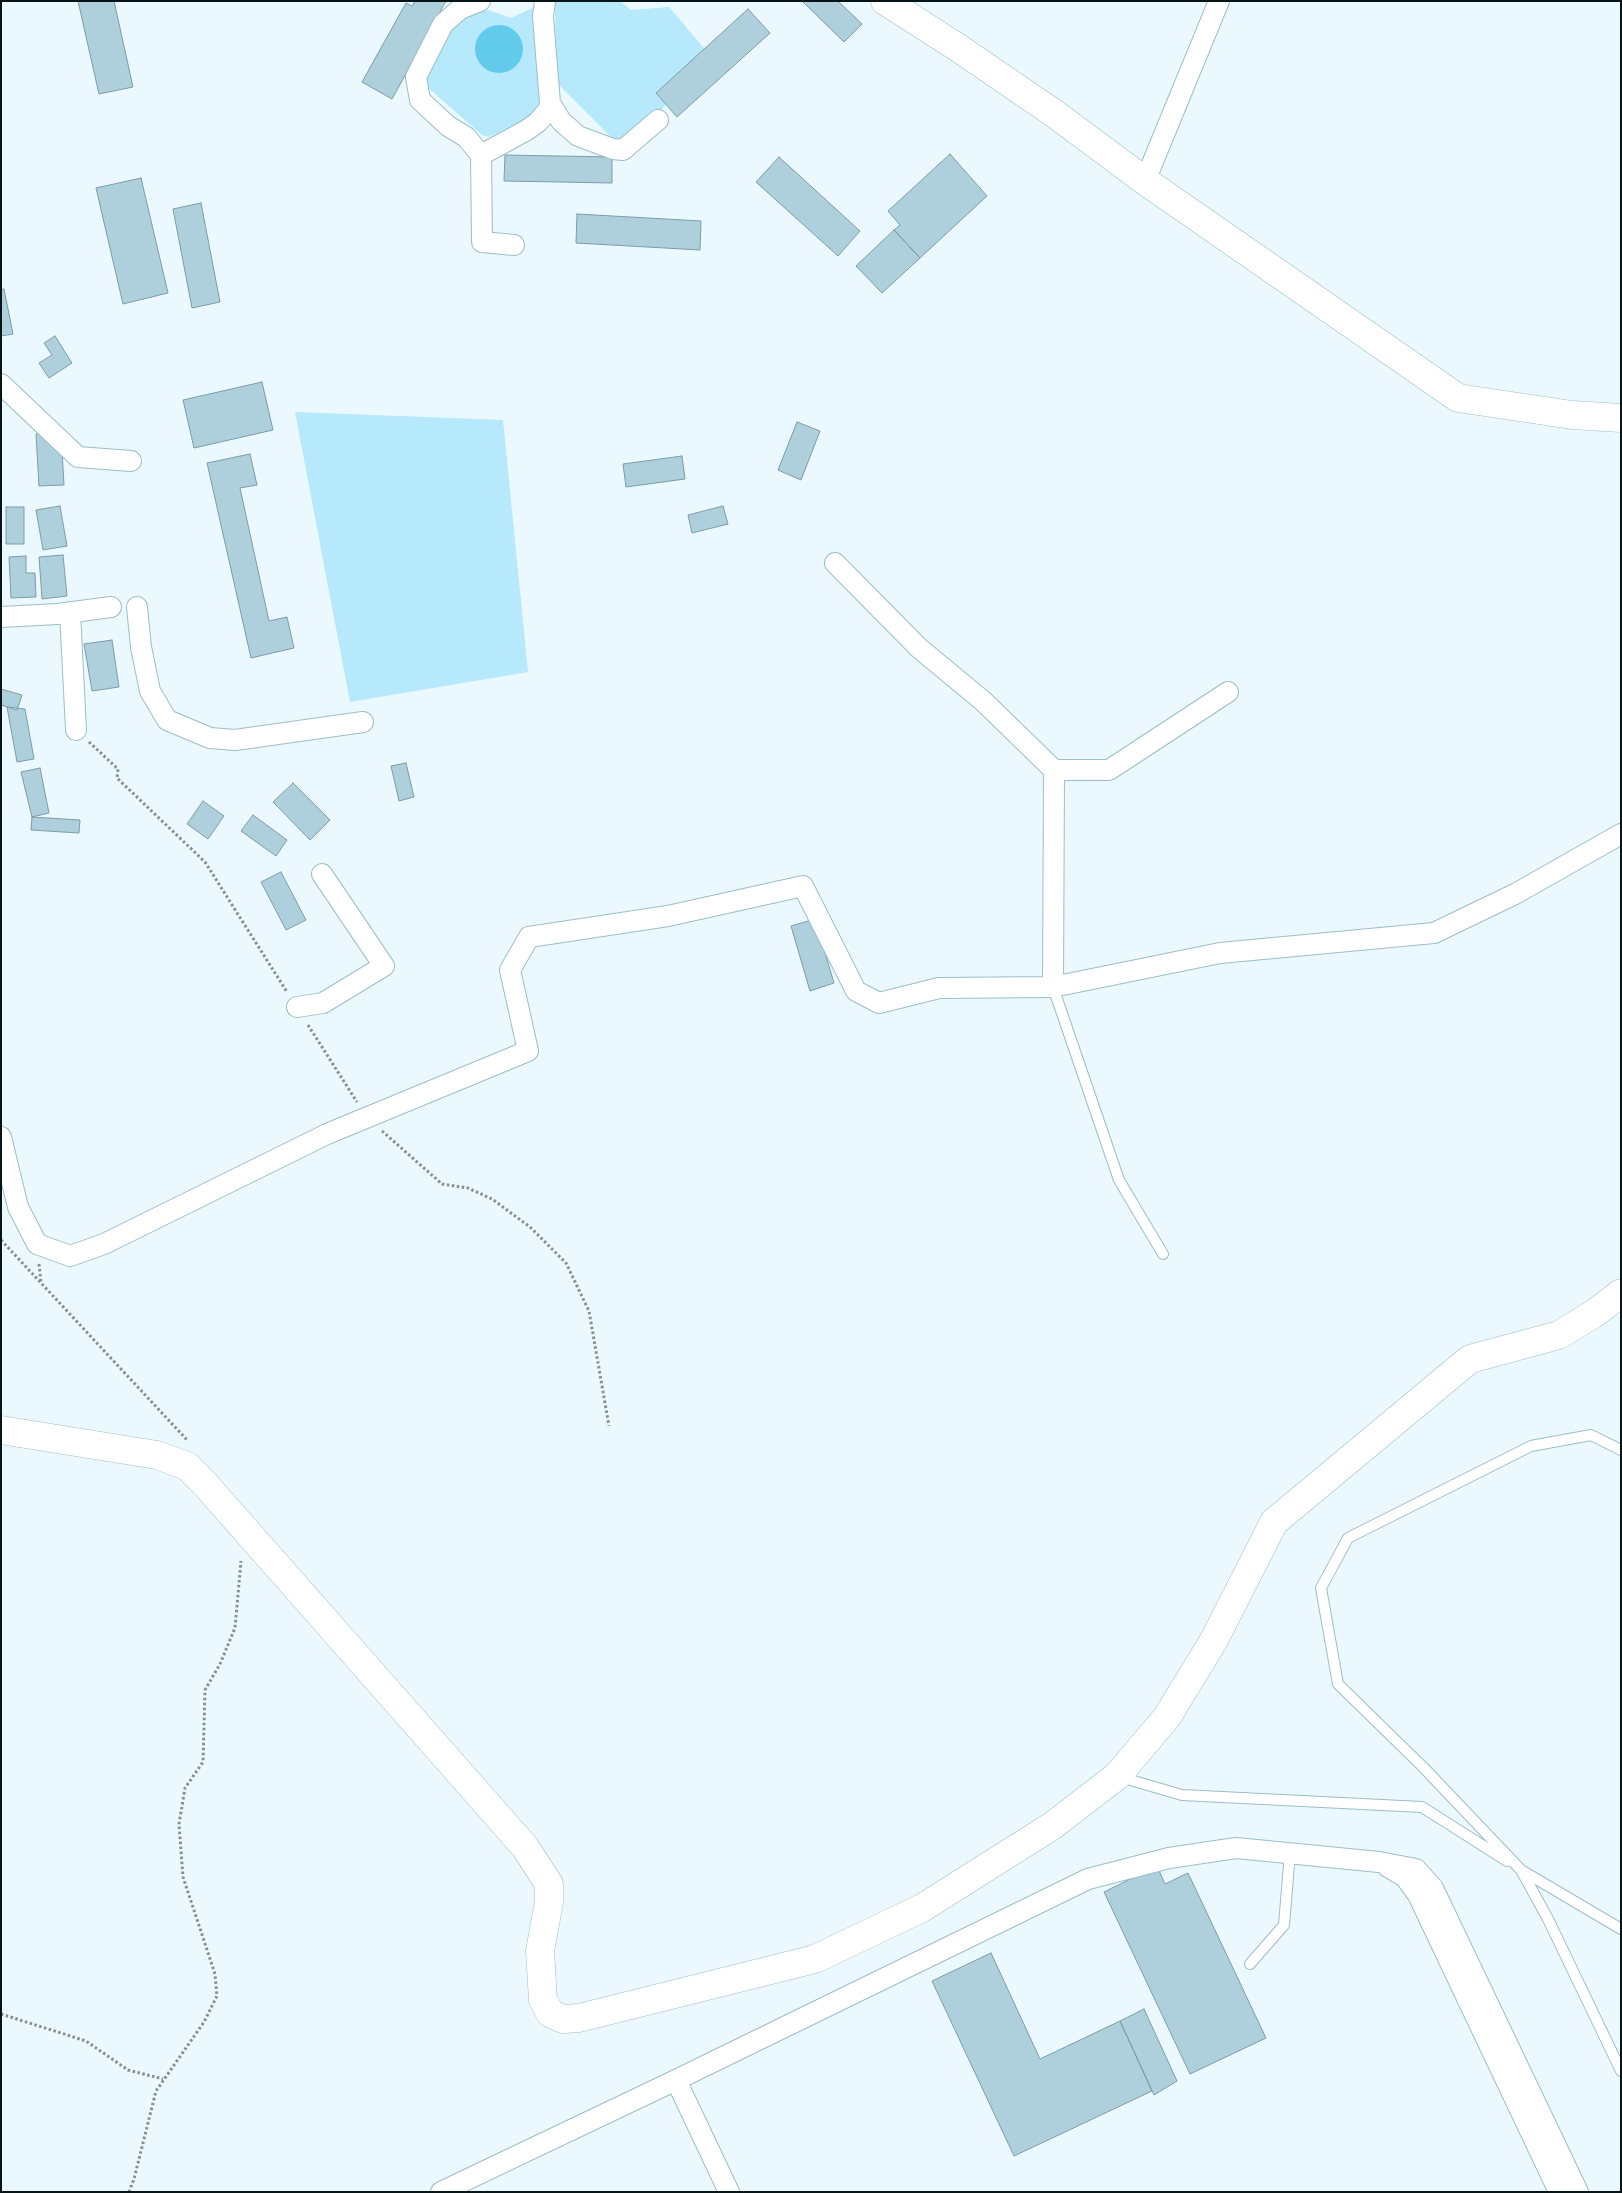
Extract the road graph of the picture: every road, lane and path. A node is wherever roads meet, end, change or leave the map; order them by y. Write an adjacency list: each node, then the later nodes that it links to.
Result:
1 (480, 1): 7 (street)
2 (545, 1): 5 (street)
3 (885, 1): 8 (street)
4 (1219, 1): 8 (street)
5 (550, 103): 6 (street); 7 (street)
6 (658, 120)
7 (481, 155): 9 (street)
8 (1145, 181): 11 (street)
9 (514, 245)
10 (1, 384): 12 (street)
11 (1621, 418)
12 (131, 461)
13 (835, 563): 21 (street)
14 (111, 607): 16 (street)
15 (137, 607): 19 (street)
16 (70, 612): 17 (street); 20 (street)
17 (1, 617)
18 (1228, 692): 21 (street)
19 (363, 722)
20 (76, 730): 25 (path)
21 (1054, 770): 24 (street)
22 (1621, 834): 24 (street)
23 (322, 874): 25 (street)
24 (1053, 987): 26 (street); 29 (lane)
25 (297, 1007): 26 (path)
26 (367, 1118): 27 (street); 31 (path)
27 (1, 1137)
28 (1, 1240): 33 (path)
29 (1163, 1254)
30 (1621, 1293): 36 (street)
31 (608, 1426)
32 (1, 1430): 35 (street)
33 (192, 1445)
34 (1621, 1450): 39 (lane)
35 (243, 1529): 36 (street); 44 (path)
36 (1117, 1776): 39 (lane)
37 (1290, 1852): 38 (street); 41 (lane); 45 (street)
38 (1380, 1862): 49 (street); 50 (street)
39 (1521, 1870): 40 (lane); 43 (lane)
40 (1621, 1929)
41 (1250, 1964)
42 (1, 2014): 44 (path)
43 (1621, 2071)
44 (163, 2079): 46 (path)
45 (676, 2080): 47 (street); 48 (street)
46 (129, 2192)
47 (441, 2192)
48 (729, 2192)
49 (1559, 2192)
50 (1578, 2192)

